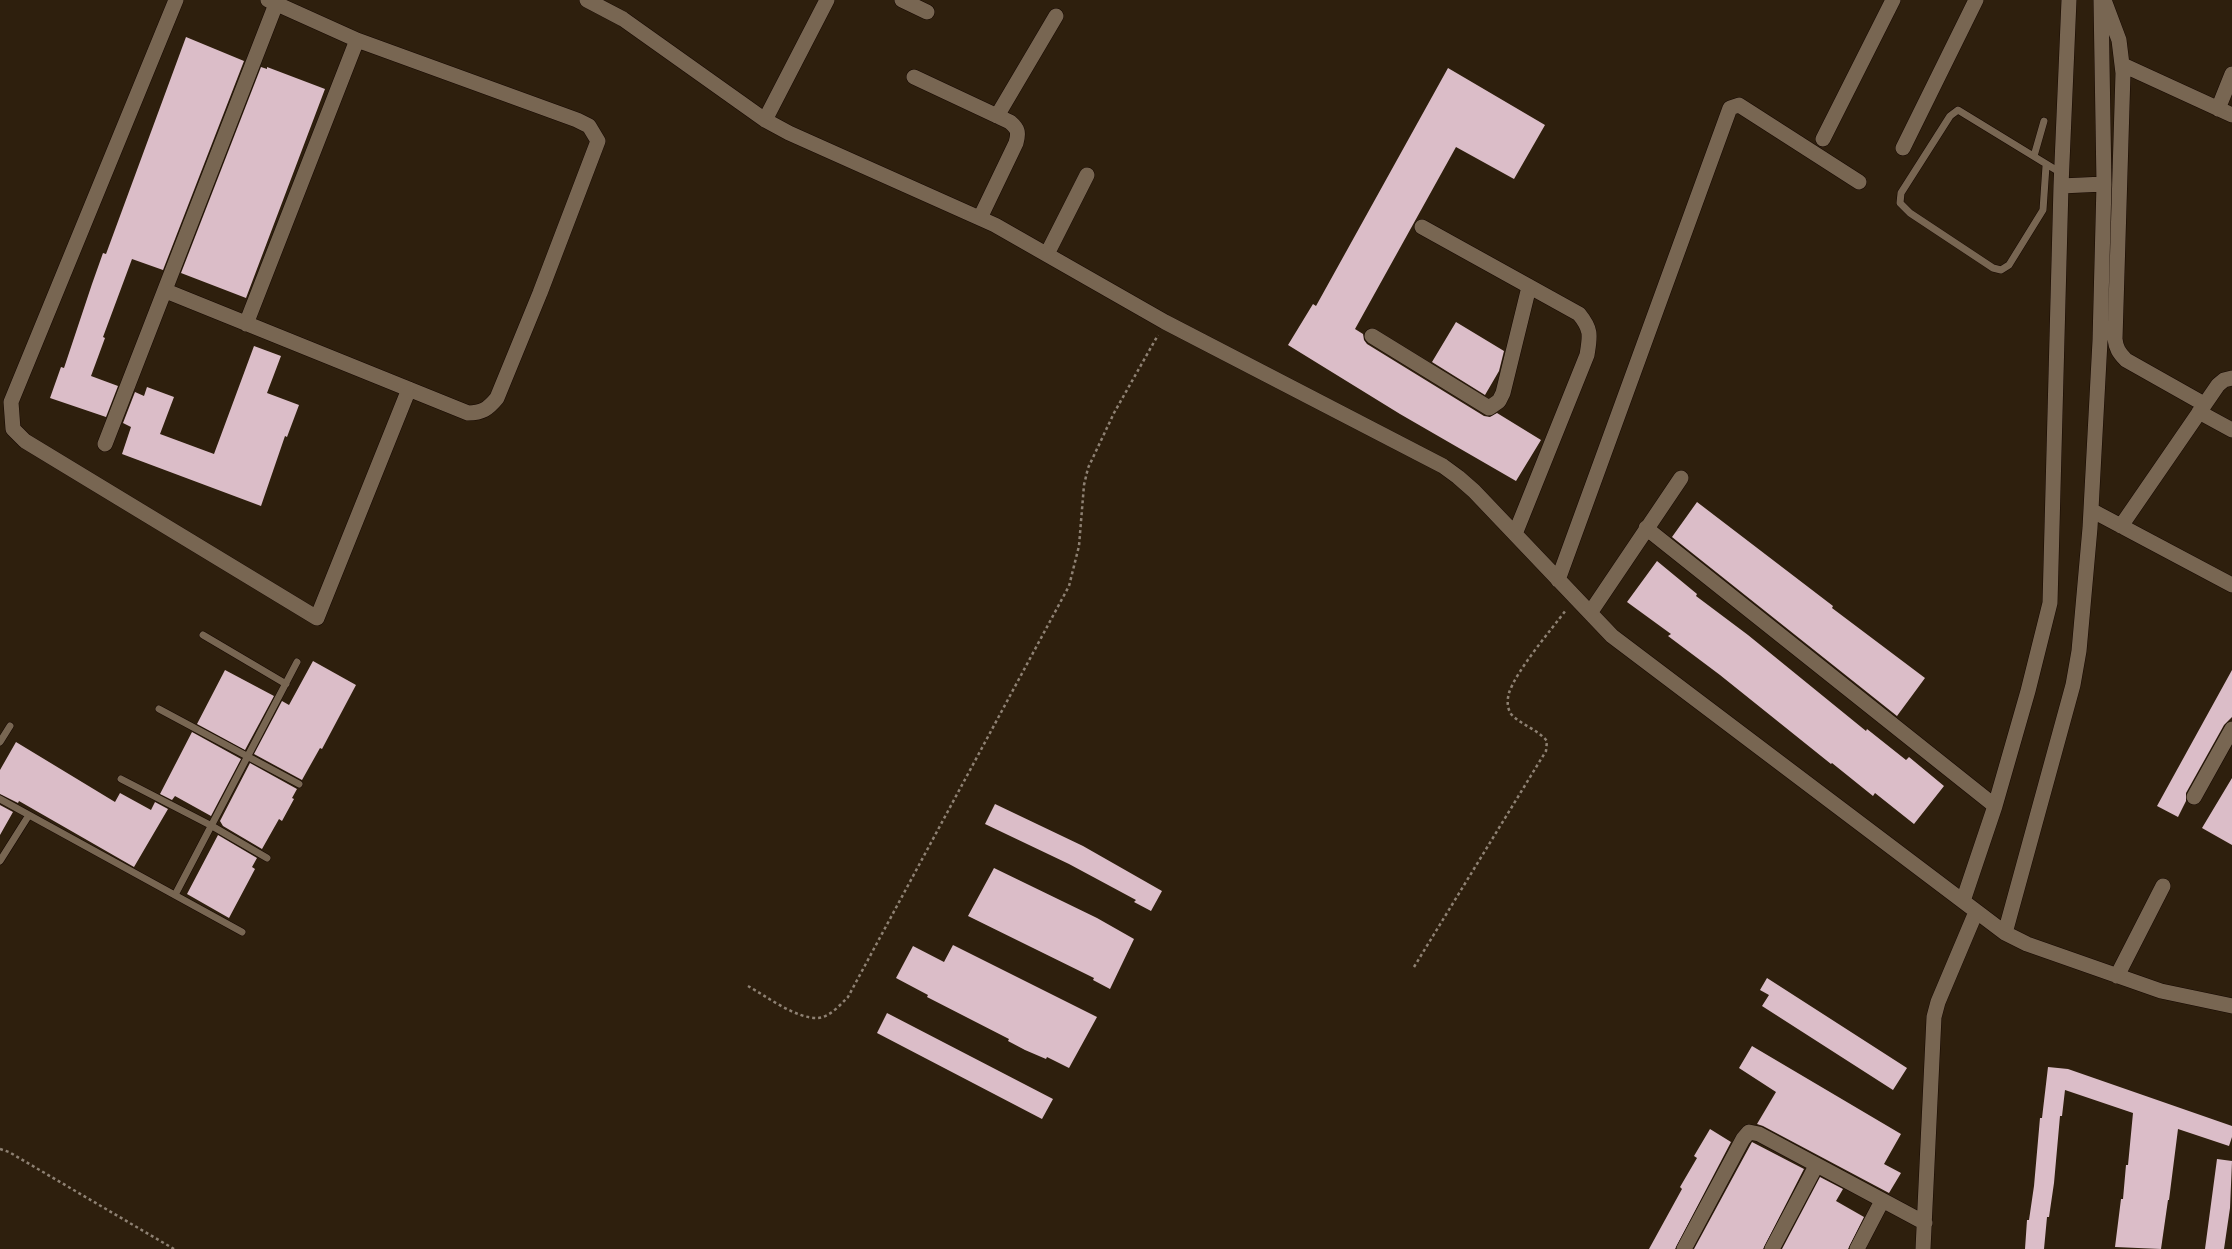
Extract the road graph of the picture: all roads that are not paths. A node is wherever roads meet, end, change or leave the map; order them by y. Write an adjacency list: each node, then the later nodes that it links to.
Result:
1 (176, 0): 38 (street)
2 (587, 0): 20 (street)
3 (827, 0): 20 (street)
4 (902, 0): 11 (street)
5 (1893, 0): 22 (street)
6 (1976, 0): 23 (street)
7 (2068, 0): 28 (street)
8 (2101, 0): 29 (street)
9 (2104, 0): 14 (street)
10 (272, 2): 13 (street); 34 (street)
11 (927, 12)
12 (1056, 16): 19 (street)
13 (357, 40): 35 (street); 38 (street)
14 (2123, 65): 17 (street); 39 (street)
15 (2232, 74): 17 (street)
16 (914, 78): 19 (street)
17 (2218, 109): 18 (street)
18 (2232, 115)
19 (997, 116): 30 (street)
20 (765, 120): 30 (street)
21 (2044, 121): 24 (lane)
22 (1823, 139)
23 (1902, 148)
24 (2034, 156): 25 (lane); 25 (lane)
25 (2046, 166): 28 (lane)
26 (1087, 175): 32 (street)
27 (1859, 182): 47 (street)
28 (2064, 182): 29 (street); 62 (street)
29 (2098, 185): 43 (street)
30 (980, 218): 32 (street)
31 (1422, 227): 33 (street)
32 (1047, 254): 46 (street)
33 (1529, 287): 36 (street); 46 (street)
34 (166, 292): 35 (street); 41 (street)
35 (246, 324): 38 (street)
36 (1372, 336)
37 (2232, 378): 39 (street)
38 (409, 389)
39 (2201, 408): 40 (street); 44 (street)
40 (2232, 430)
41 (105, 444)
42 (1681, 478): 45 (street)
43 (2091, 510): 44 (street); 72 (street)
44 (2121, 526): 48 (street)
45 (1646, 528): 49 (street); 62 (street)
46 (1515, 534): 47 (street)
47 (1558, 580): 49 (street)
48 (2232, 585)
49 (1590, 612): 69 (street)
50 (203, 635): 52 (lane)
51 (297, 662): 52 (lane)
52 (286, 684): 57 (lane)
53 (159, 709): 57 (lane)
54 (10, 726): 56 (lane)
55 (2232, 729): 60 (street)
56 (0, 742)
57 (247, 757): 59 (lane); 64 (lane)
58 (121, 779): 64 (lane)
59 (299, 784)
60 (2194, 797)
61 (0, 799): 63 (lane)
62 (1995, 806): 69 (street)
63 (29, 815): 66 (lane); 68 (lane)
64 (212, 826): 65 (lane); 68 (lane)
65 (267, 858)
66 (0, 861)
67 (2163, 886): 73 (street)
68 (175, 895): 71 (lane)
69 (1963, 901): 70 (street)
70 (1976, 912): 72 (street); 77 (street)
71 (242, 932)
72 (2005, 933): 73 (street)
73 (2117, 976): 74 (street)
74 (2232, 1006)
75 (1816, 1166): 76 (street); 78 (street); 79 (street)
76 (1882, 1201): 77 (street); 80 (street)
77 (1924, 1223): 81 (street)
78 (1684, 1249)
79 (1772, 1249)
80 (1857, 1249)
81 (1923, 1249)

